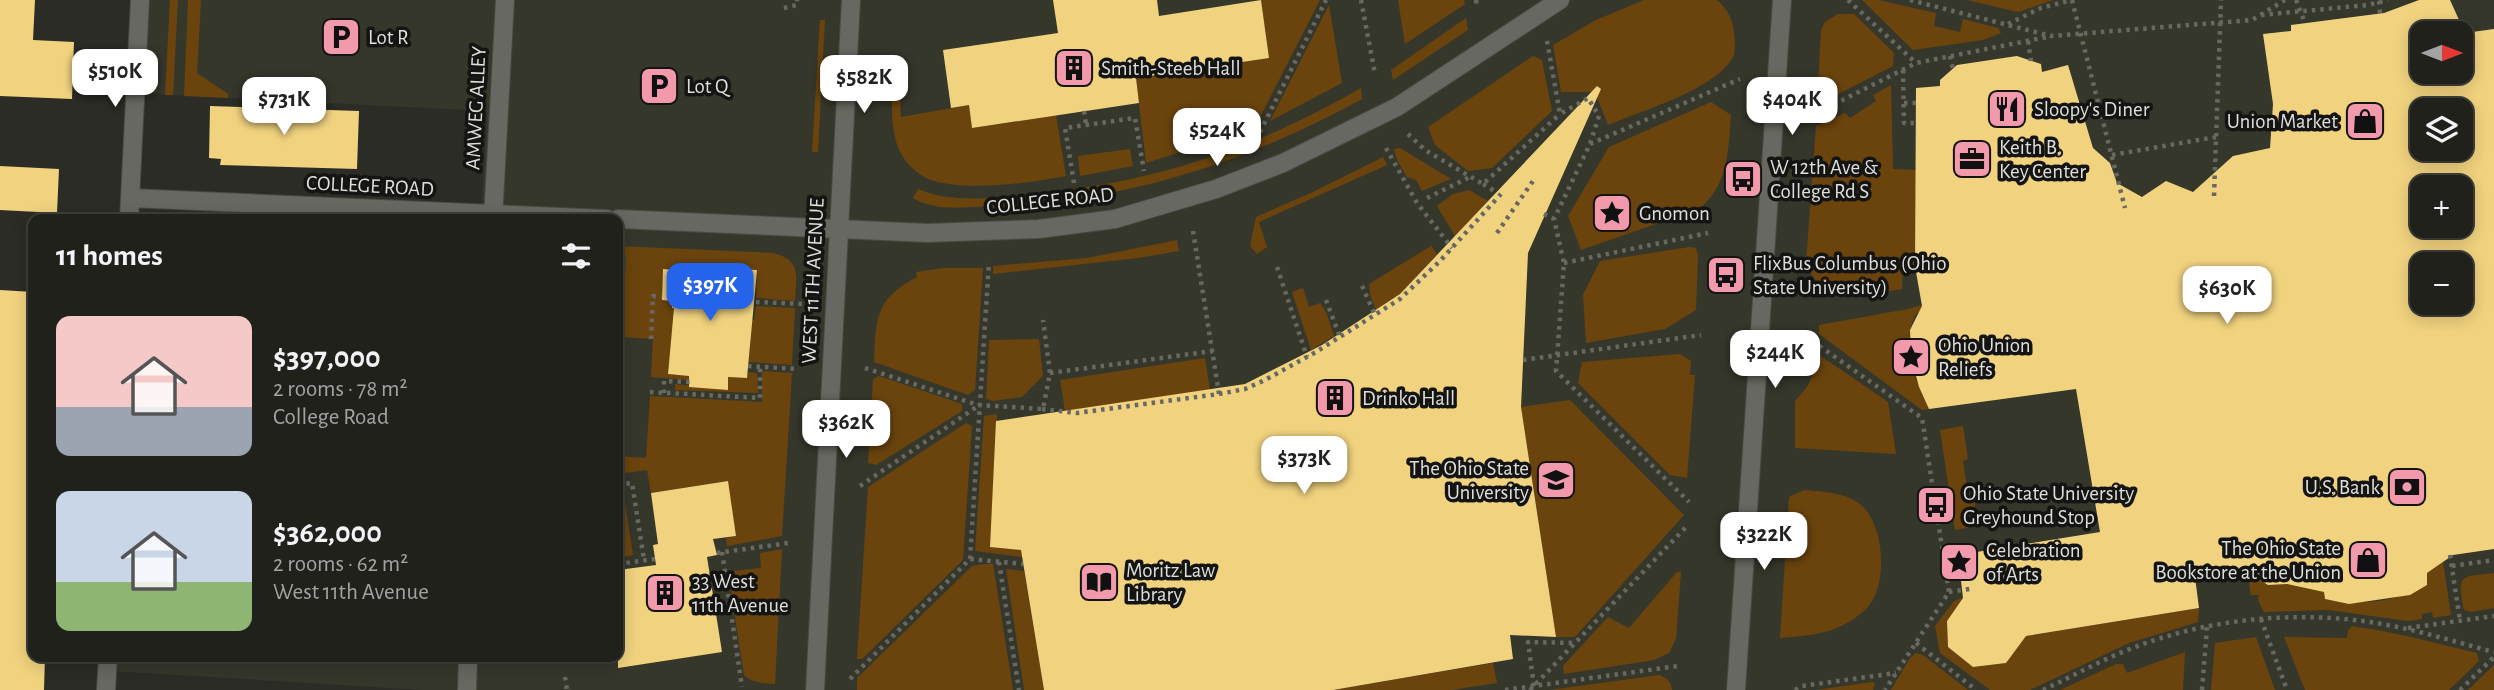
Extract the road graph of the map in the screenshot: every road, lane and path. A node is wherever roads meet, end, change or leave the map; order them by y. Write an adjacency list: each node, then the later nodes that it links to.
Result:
1 (140, 0): 55 (street)
2 (505, 0): 60 (street, AMWEG ALLEY)
3 (797, 0): 18 (path)
4 (850, 0): 64 (street, WEST 11TH AVENUE)
5 (1326, 0): 43 (path)
6 (1361, 0): 34 (path)
7 (1476, 0): 17 (path)
8 (1560, 0): 64 (street, COLLEGE ROAD)
9 (1782, 0): 136 (street)
10 (1848, 0): 31 (path)
11 (1910, 0): 24 (path)
12 (2221, 0): 22 (path)
13 (2285, 0): 21 (path)
14 (2296, 0): 19 (path)
15 (2388, 0): 16 (path)
16 (2379, 1): 19 (path); 20 (path)
17 (1477, 7)
18 (784, 8)
19 (2301, 12): 21 (path); 23 (path)
20 (2380, 14)
21 (2260, 15): 22 (path)
22 (2220, 22): 25 (path); 45 (path)
23 (2305, 23)
24 (2006, 25): 25 (path); 26 (path)
25 (2081, 34): 26 (path); 48 (path)
26 (2051, 36): 28 (path)
27 (1547, 41): 39 (path)
28 (2028, 41): 29 (path); 30 (path)
29 (1950, 56): 31 (path); 33 (path)
30 (2031, 61)
31 (1916, 63): 32 (path)
32 (1903, 69): 36 (path); 40 (path)
33 (1952, 69)
34 (1375, 74)
35 (1740, 79): 46 (path)
36 (1904, 103): 37 (path); 41 (path)
37 (1916, 103)
38 (1084, 111): 42 (path)
39 (1560, 114): 46 (path); 53 (path)
40 (1811, 116)
41 (1916, 123)
42 (1086, 125): 49 (path); 52 (path)
43 (1260, 132)
44 (1408, 134): 50 (path)
45 (2216, 136): 48 (path); 54 (path)
46 (1590, 144): 63 (path)
47 (1386, 149): 68 (path)
48 (2112, 155): 57 (path)
49 (1144, 171)
50 (1470, 177): 53 (path); 56 (path)
51 (1535, 178): 66 (path)
52 (1074, 183)
53 (1483, 184): 68 (path)
54 (2214, 196)
55 (130, 198): 58 (street); 59 (street, COLLEGE ROAD)
56 (1427, 198)
57 (2125, 208)
58 (129, 214)
59 (453, 214)
60 (493, 214)
61 (1544, 214): 63 (path)
62 (623, 219): 64 (street, COLLEGE ROAD)
63 (1554, 219): 70 (path)
64 (839, 228): 133 (street, WEST 11TH AVENUE)
65 (1193, 230): 83 (path)
66 (1497, 233)
67 (1708, 233): 70 (path)
68 (1452, 248): 77 (path)
69 (989, 262): 96 (path)
70 (1564, 263): 84 (path)
71 (1277, 267): 85 (path)
72 (1362, 286): 77 (path)
73 (662, 296): 82 (path)
74 (1326, 300): 81 (path)
75 (755, 302): 76 (path)
76 (803, 304)
77 (1375, 315): 81 (path)
78 (1043, 320): 91 (path)
79 (1701, 335): 84 (path)
80 (1796, 336): 113 (path)
81 (1340, 337): 85 (path)
82 (651, 339)
83 (1213, 351): 91 (path); 95 (path)
84 (1557, 356): 86 (path); 100 (path)
85 (1307, 358): 95 (path)
86 (1523, 360)
87 (748, 366): 88 (path)
88 (760, 367): 90 (path); 94 (path)
89 (865, 368): 96 (path)
90 (799, 369)
91 (1051, 373): 97 (path)
92 (690, 382): 94 (path)
93 (650, 392): 94 (path)
94 (664, 393)
95 (1219, 394): 97 (path)
96 (978, 405): 97 (path); 99 (path); 105 (path)
97 (1042, 409)
98 (623, 484): 107 (path)
99 (860, 486)
100 (1689, 502)
101 (1688, 525): 119 (path)
102 (788, 543): 128 (path)
103 (2450, 555): 111 (path)
104 (655, 559): 107 (path)
105 (970, 559): 108 (path); 127 (path)
106 (2494, 560): 111 (path)
107 (644, 561): 109 (path)
108 (999, 562): 110 (path); 134 (path)
109 (623, 563)
110 (1023, 564)
111 (2452, 566): 116 (path)
112 (1970, 589): 113 (path)
113 (1949, 592): 120 (path)
114 (2494, 616): 116 (path)
115 (2261, 619): 117 (path); 118 (path); 142 (path)
116 (2460, 621): 118 (path)
117 (2207, 627): 140 (path); 141 (path)
118 (2406, 629): 121 (path)
119 (1577, 643): 129 (path); 129 (path)
120 (1916, 643): 125 (path); 139 (path)
121 (2494, 654): 143 (path)
122 (108, 662): 130 (street)
123 (468, 662): 131 (street)
124 (1678, 666): 129 (path)
125 (1896, 673): 137 (path); 138 (path)
126 (565, 677): 132 (path)
127 (850, 679)
128 (742, 687)
129 (1532, 688): 135 (path)
130 (106, 690)
131 (467, 690)
132 (567, 690)
133 (815, 690)
134 (1019, 690)
135 (1506, 690)
136 (1736, 690)
137 (1795, 690)
138 (1885, 690)
139 (1976, 690)
140 (2043, 690)
141 (2202, 690)
142 (2287, 690)
143 (2460, 690)

